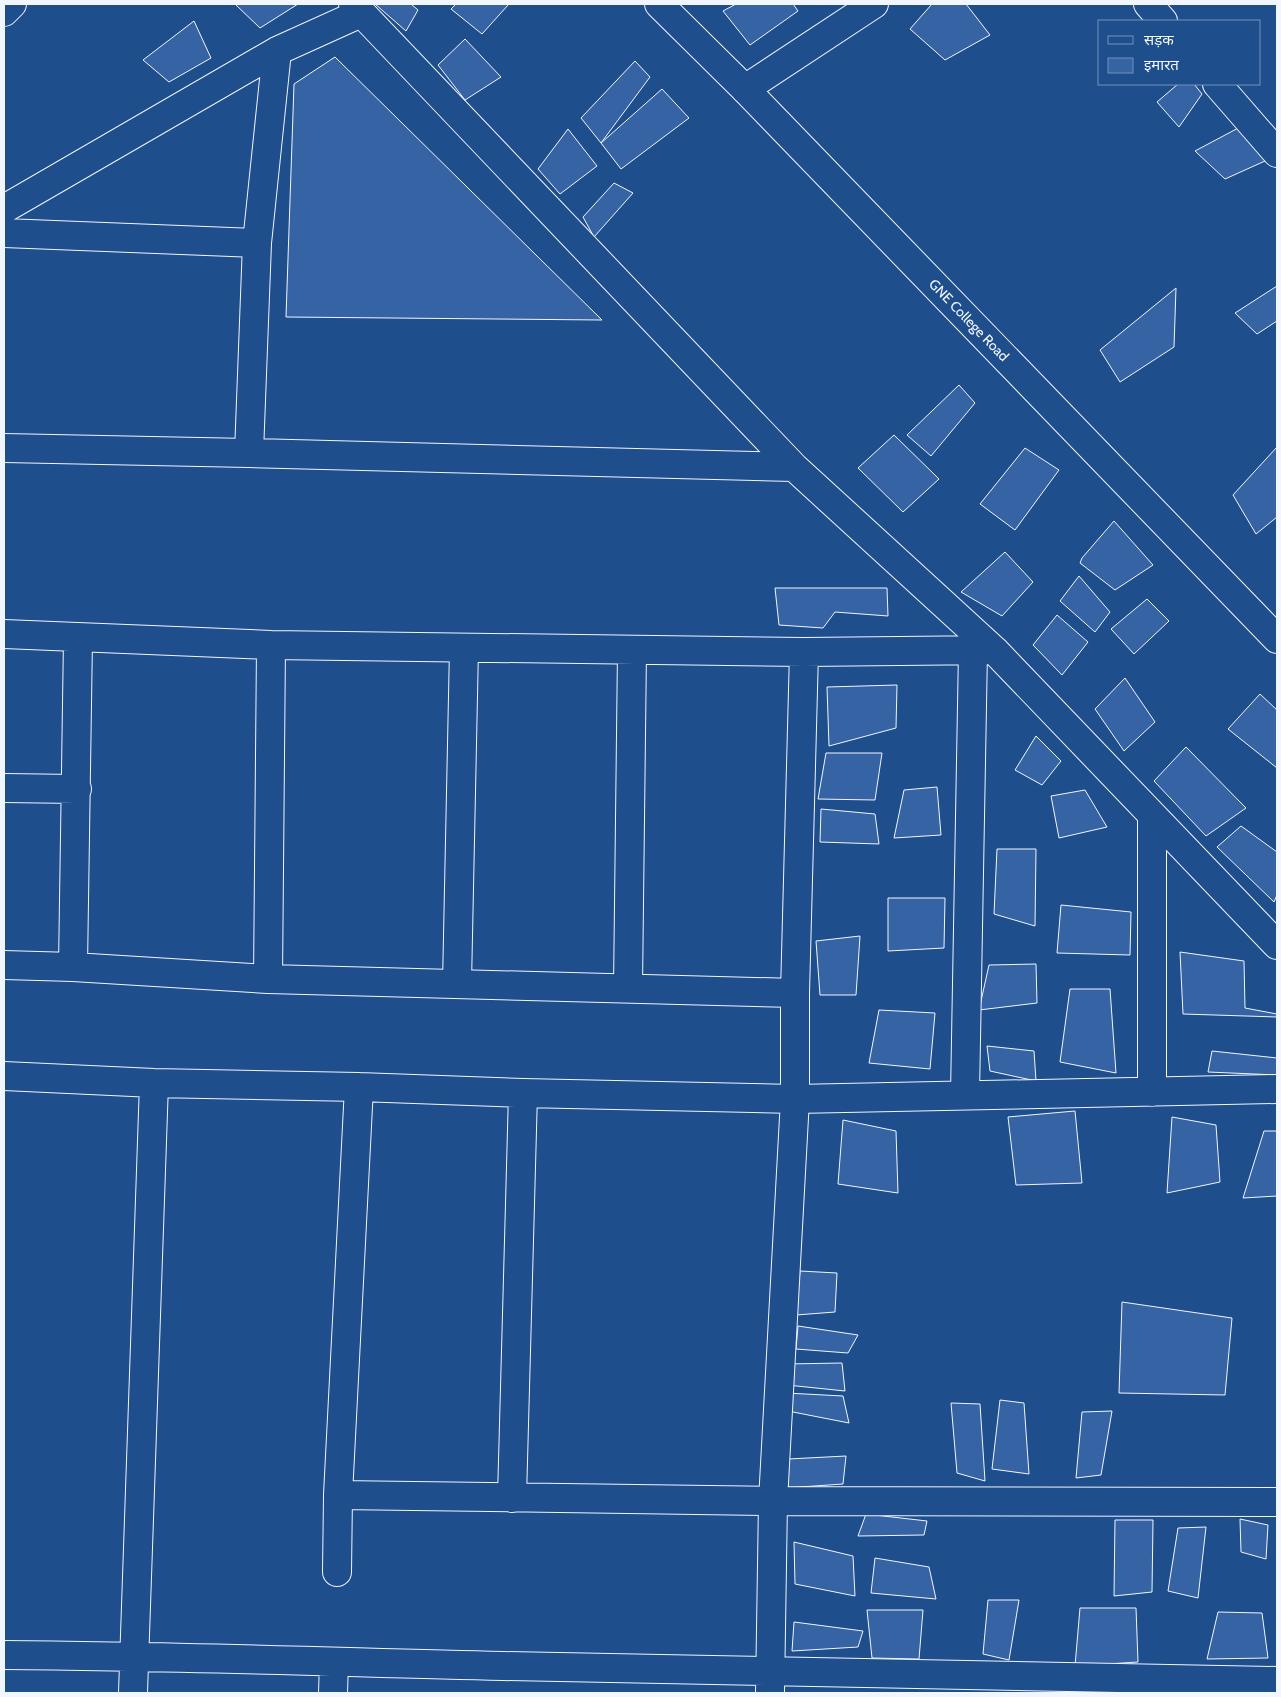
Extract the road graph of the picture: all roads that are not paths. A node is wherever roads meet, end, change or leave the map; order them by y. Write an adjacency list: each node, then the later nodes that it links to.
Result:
1 (12, 4): 6 (street)
2 (659, 4): 10 (street, GNE College Road)
3 (874, 4): 10 (street)
4 (1148, 4): 7 (street)
5 (357, 8): 8 (street); 17 (street)
6 (4, 12)
7 (1162, 20)
8 (277, 51): 12 (street); 14 (street)
9 (1218, 85): 11 (street)
10 (746, 89): 20 (street, GNE College Road)
11 (1277, 152)
12 (4, 209)
13 (4, 233): 14 (street)
14 (257, 244): 16 (street)
15 (4, 448): 16 (street)
16 (249, 453): 17 (street)
17 (794, 467): 24 (street)
18 (4, 634): 19 (street)
19 (78, 638): 21 (street); 27 (street)
20 (1277, 639)
21 (271, 646): 22 (street); 32 (street)
22 (464, 648): 23 (street); 33 (street)
23 (632, 650): 25 (street); 34 (street)
24 (983, 650): 25 (street); 28 (street); 42 (street)
25 (804, 652): 35 (street)
26 (4, 788): 27 (street)
27 (76, 788): 31 (street)
28 (1152, 815): 29 (street); 40 (street)
29 (1277, 945)
30 (4, 965): 31 (street)
31 (73, 967): 32 (street)
32 (268, 979): 33 (street)
33 (457, 984): 34 (street)
34 (628, 988): 35 (street)
35 (795, 993): 43 (street)
36 (4, 1076): 37 (street)
37 (154, 1083): 38 (street); 50 (street)
38 (359, 1086): 41 (street); 44 (street)
39 (1277, 1089): 40 (street)
40 (1152, 1092): 42 (street)
41 (523, 1093): 43 (street); 45 (street)
42 (965, 1096): 43 (street)
43 (795, 1099): 46 (street)
44 (338, 1495): 45 (street); 48 (street)
45 (512, 1498): 46 (street)
46 (773, 1501): 47 (street); 53 (street)
47 (1277, 1502)
48 (338, 1572)
49 (4, 1655): 50 (street)
50 (134, 1656): 51 (street); 54 (street)
51 (334, 1662): 53 (street); 55 (street)
52 (1277, 1681): 53 (street)
53 (770, 1683)
54 (133, 1693)
55 (334, 1693)

